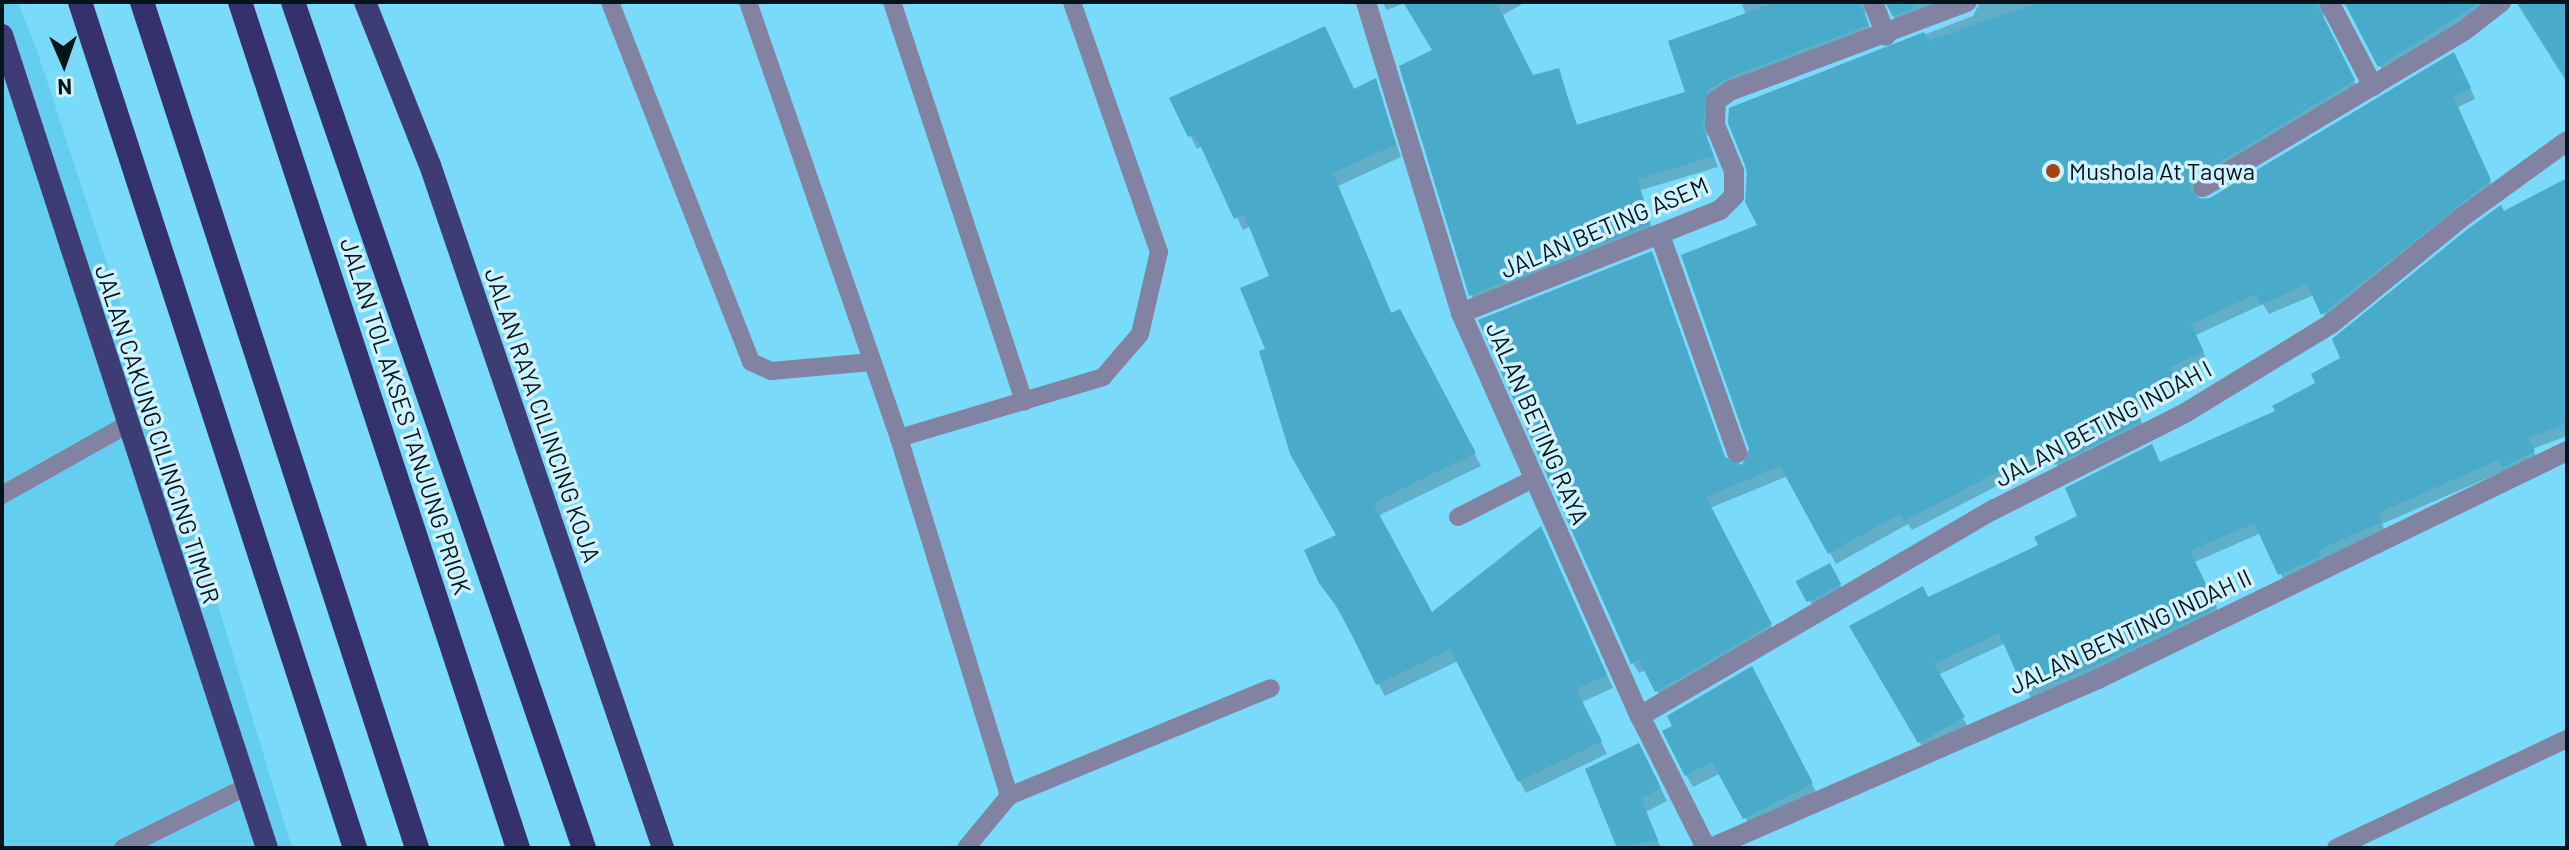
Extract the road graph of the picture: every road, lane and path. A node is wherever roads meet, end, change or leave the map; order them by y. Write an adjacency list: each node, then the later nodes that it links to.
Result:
1 (80, 2): 38 (highway)
2 (142, 2): 39 (highway)
3 (240, 2): 40 (highway, JALAN TOL AKSES TANJUNG PRIOK)
4 (293, 2): 41 (highway)
5 (365, 2): 42 (highway, JALAN RAYA CILINCING KOJA)
6 (610, 2): 22 (lane)
7 (748, 2): 22 (lane)
8 (892, 2): 23 (lane)
9 (1072, 2): 23 (lane)
10 (1366, 2): 21 (street, JALAN BETING RAYA)
11 (1873, 2): 16 (street)
12 (1967, 2): 16 (street, JALAN BETING ASEM)
13 (2329, 2): 17 (street)
14 (2501, 2): 17 (street)
15 (2, 35): 24 (highway, JALAN CAKUNG CILINCING TIMUR)
16 (1886, 36): 20 (street, JALAN BETING ASEM)
17 (2373, 86): 19 (street)
18 (2567, 141): 32 (street, JALAN BETING INDAH I)
19 (2203, 187)
20 (1660, 235): 21 (street, JALAN BETING ASEM); 27 (street)
21 (1461, 313): 28 (street, JALAN BETING RAYA)
22 (872, 362): 25 (lane)
23 (1024, 402): 25 (lane)
24 (126, 425): 29 (lane); 34 (highway, JALAN CAKUNG CILINCING TIMUR)
25 (899, 438): 35 (lane)
26 (2567, 451): 44 (street, JALAN BENTING INDAH II)
27 (1737, 453)
28 (1535, 478): 30 (lane); 32 (street, JALAN BETING RAYA)
29 (2, 495)
30 (1458, 517)
31 (1271, 688): 35 (lane)
32 (1640, 716): 44 (street, JALAN BETING RAYA)
33 (2567, 739): 45 (lane)
34 (248, 786): 36 (lane); 37 (highway, JALAN CAKUNG CILINCING TIMUR)
35 (1009, 796): 43 (lane)
36 (123, 848)
37 (267, 848)
38 (355, 848)
39 (417, 848)
40 (518, 848)
41 (584, 848)
42 (663, 848)
43 (966, 848)
44 (1708, 848)
45 (2336, 848)

